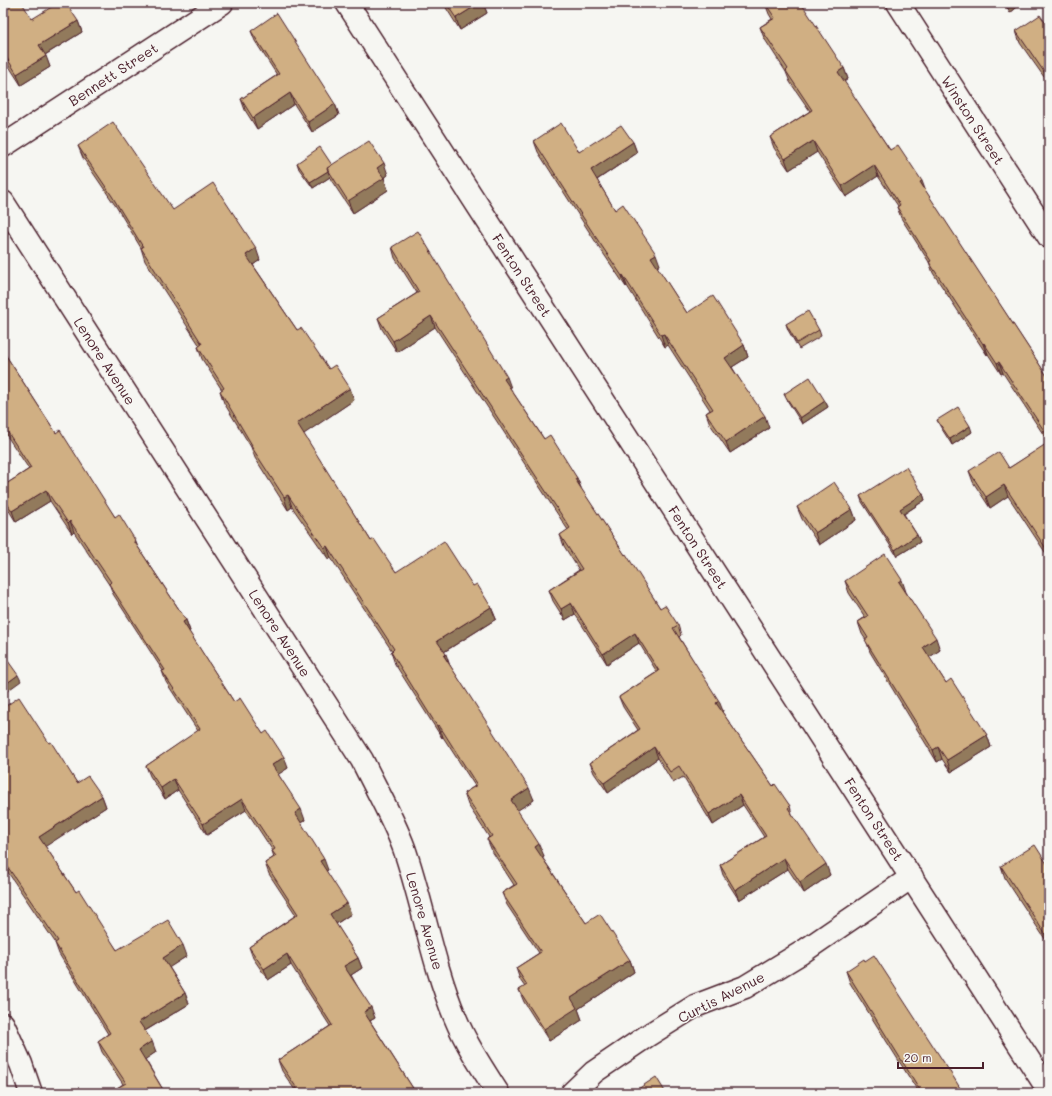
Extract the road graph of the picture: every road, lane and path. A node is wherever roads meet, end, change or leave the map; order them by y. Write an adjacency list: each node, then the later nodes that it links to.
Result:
1 (222, 3): 4 (street, Bennett Street)
2 (347, 3): 7 (street, Fenton Street)
3 (898, 3): 6 (street, Winston Street)
4 (3, 146)
5 (3, 202): 11 (street, Lenore Avenue)
6 (1049, 237)
7 (912, 877): 9 (street, Fenton Street); 12 (street, Curtis Avenue)
8 (3, 1024): 10 (street)
9 (1049, 1091)
10 (31, 1093)
11 (498, 1093)
12 (572, 1093)

